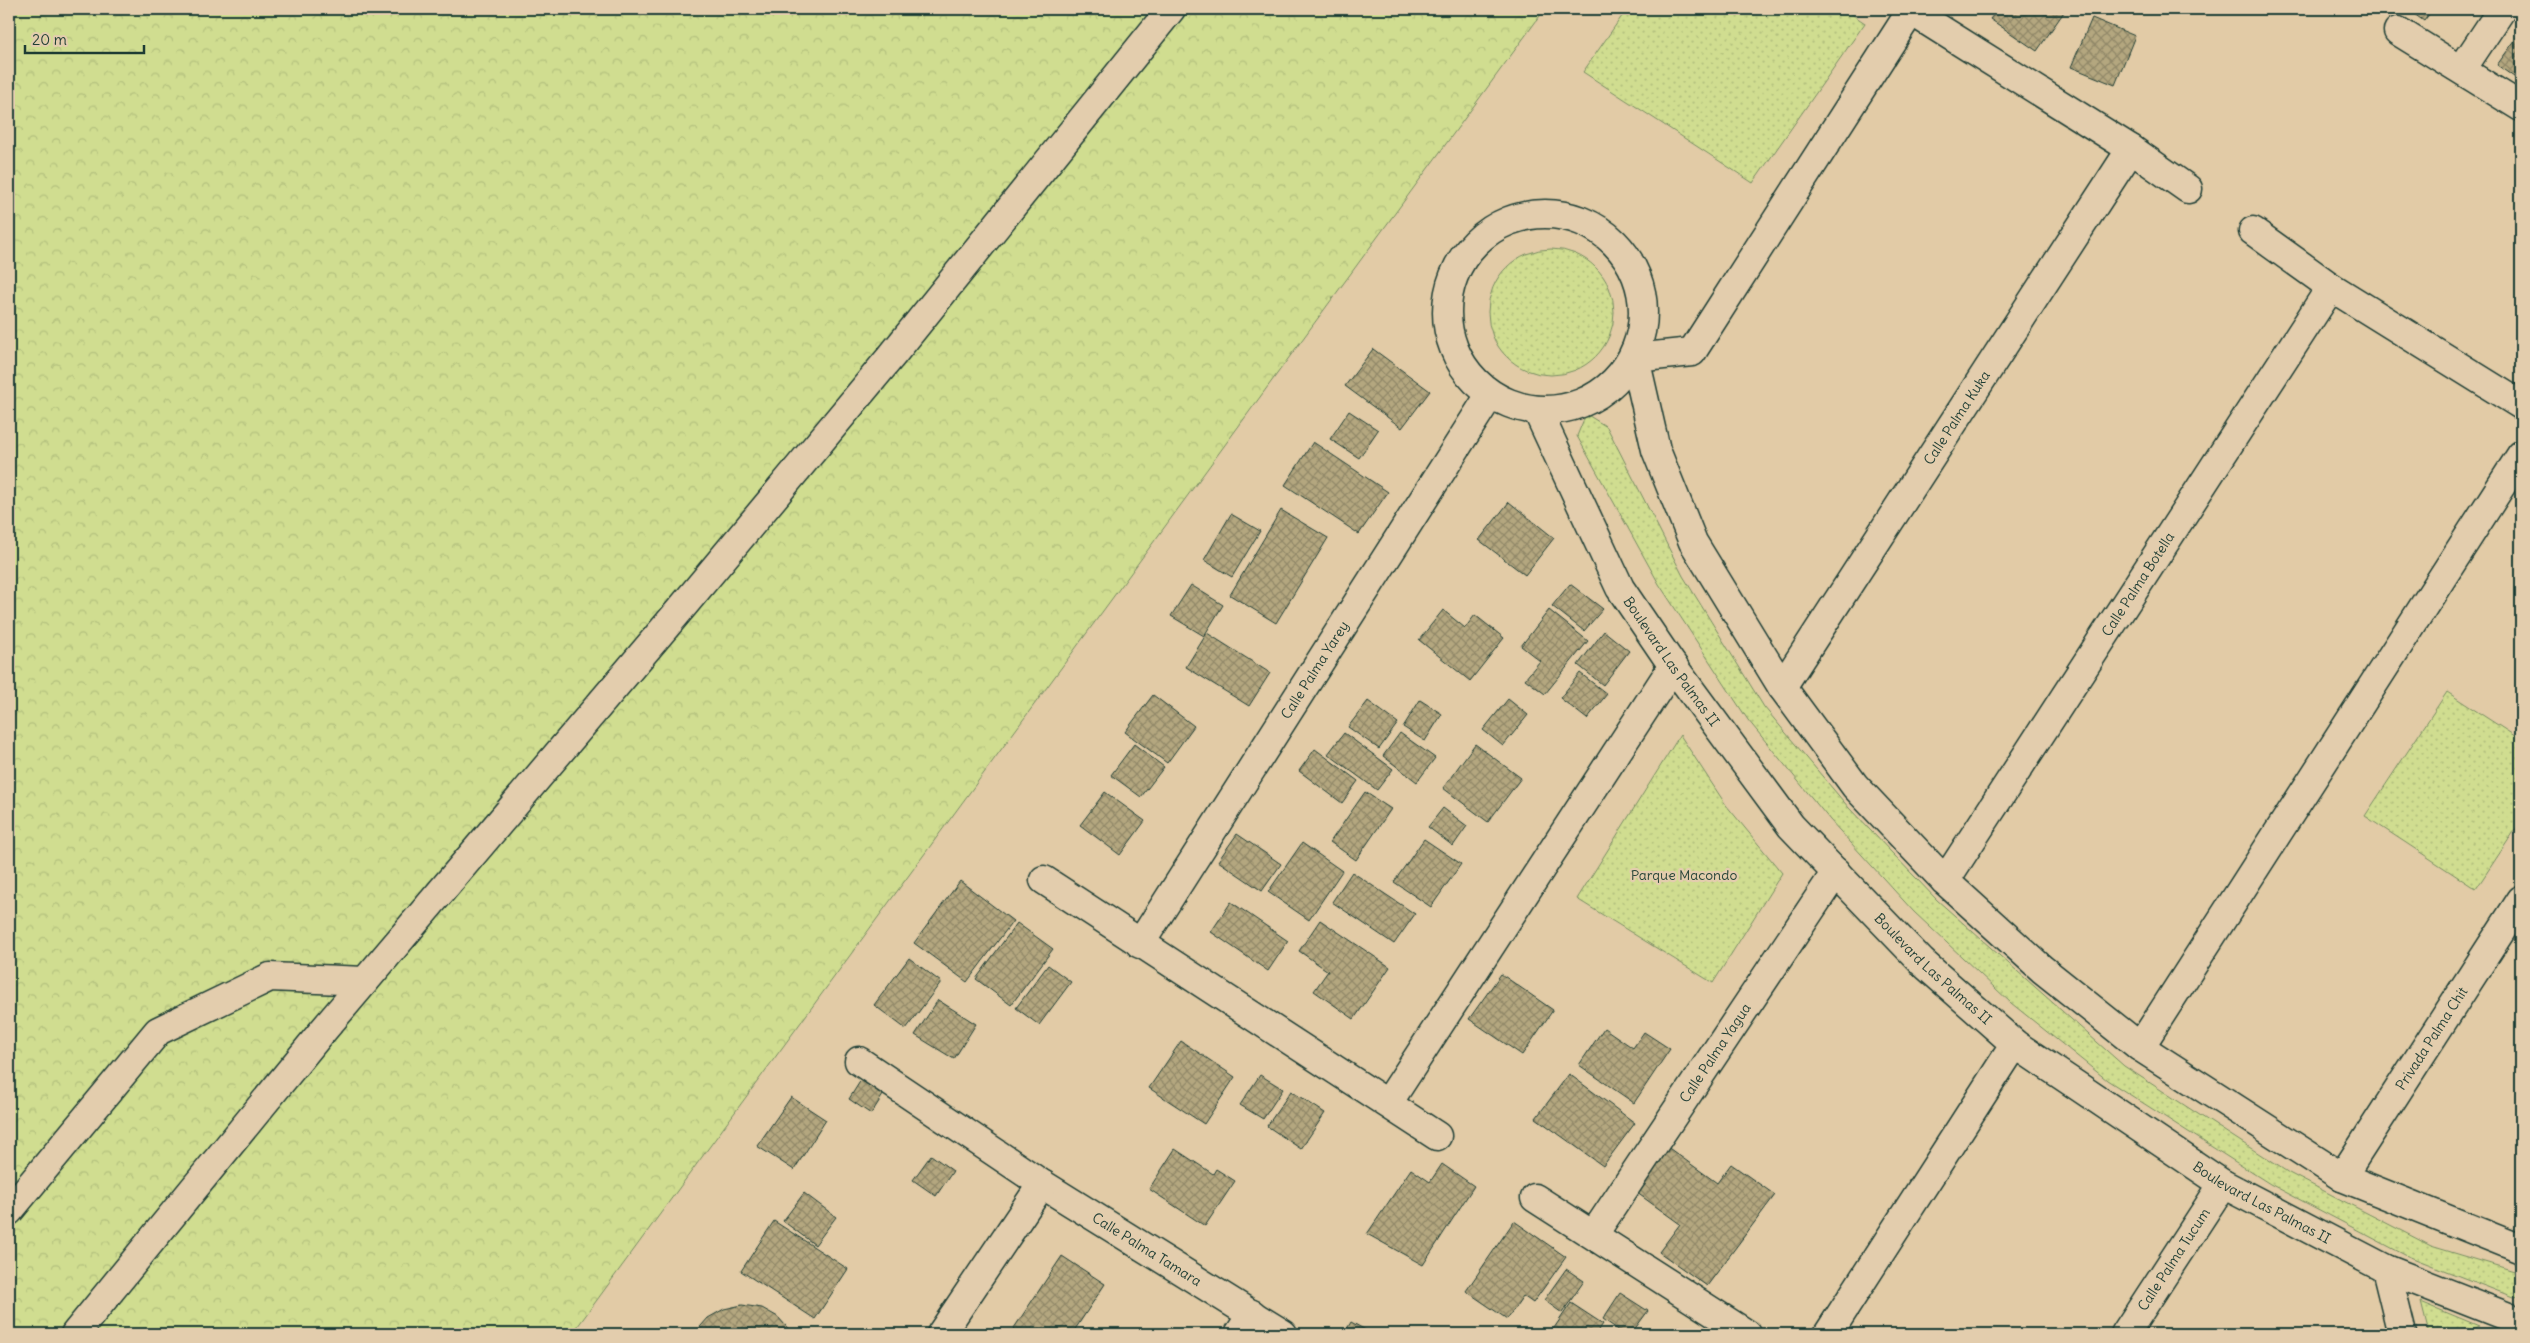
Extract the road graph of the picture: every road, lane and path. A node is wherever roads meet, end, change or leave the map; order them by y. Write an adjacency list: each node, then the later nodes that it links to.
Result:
1 (1171, 9): 23 (street)
2 (2502, 9): 5 (street)
3 (1910, 10): 7 (street); 11 (street)
4 (2398, 31): 5 (street)
5 (2462, 69): 6 (street)
6 (2521, 107)
7 (2130, 148): 8 (street); 17 (street, Calle Palma Kuka)
8 (2188, 189)
9 (2253, 231): 10 (street)
10 (2331, 287): 13 (street); 20 (street, Calle Palma Botella)
11 (1635, 358): 12 (street); 14 (street); 17 (street)
12 (1490, 395): 14 (street); 22 (street, Calle Palma Yarey)
13 (2521, 405)
14 (1537, 410): 16 (street, Boulevard Las Palmas II)
15 (2521, 455): 25 (street)
16 (1673, 666): 18 (street, Boulevard Las Palmas II); 27 (street)
17 (1782, 687): 20 (street)
18 (1836, 872): 24 (street, Boulevard Las Palmas II); 34 (street, Calle Palma Yagua)
19 (1044, 880): 22 (street)
20 (1945, 881): 25 (street)
21 (2521, 900): 29 (street, Privada Palma Chit)
22 (1140, 944): 27 (street)
23 (365, 981): 33 (street); 40 (street)
24 (2015, 1044): 31 (street, Boulevard Las Palmas II); 44 (street)
25 (2140, 1047): 29 (street)
26 (859, 1061): 30 (street, Calle Palma Tamara)
27 (1388, 1103): 28 (street)
28 (1437, 1136)
29 (2342, 1177): 35 (street)
30 (1042, 1184): 38 (street, Calle Palma Tamara); 41 (street)
31 (2222, 1184): 36 (street, Boulevard Las Palmas II); 45 (street, Calle Palma Tucum)
32 (1535, 1198): 34 (street)
33 (9, 1211)
34 (1594, 1234): 43 (street)
35 (2521, 1249)
36 (2386, 1269): 37 (street, Boulevard Las Palmas II); 46 (street)
37 (2521, 1322)
38 (1246, 1324): 42 (street, Calle Palma Tamara)
39 (2521, 1329): 47 (street)
40 (75, 1334)
41 (941, 1334)
42 (1282, 1334)
43 (1747, 1334)
44 (1828, 1334)
45 (2125, 1334)
46 (2402, 1334)
47 (2508, 1334)

